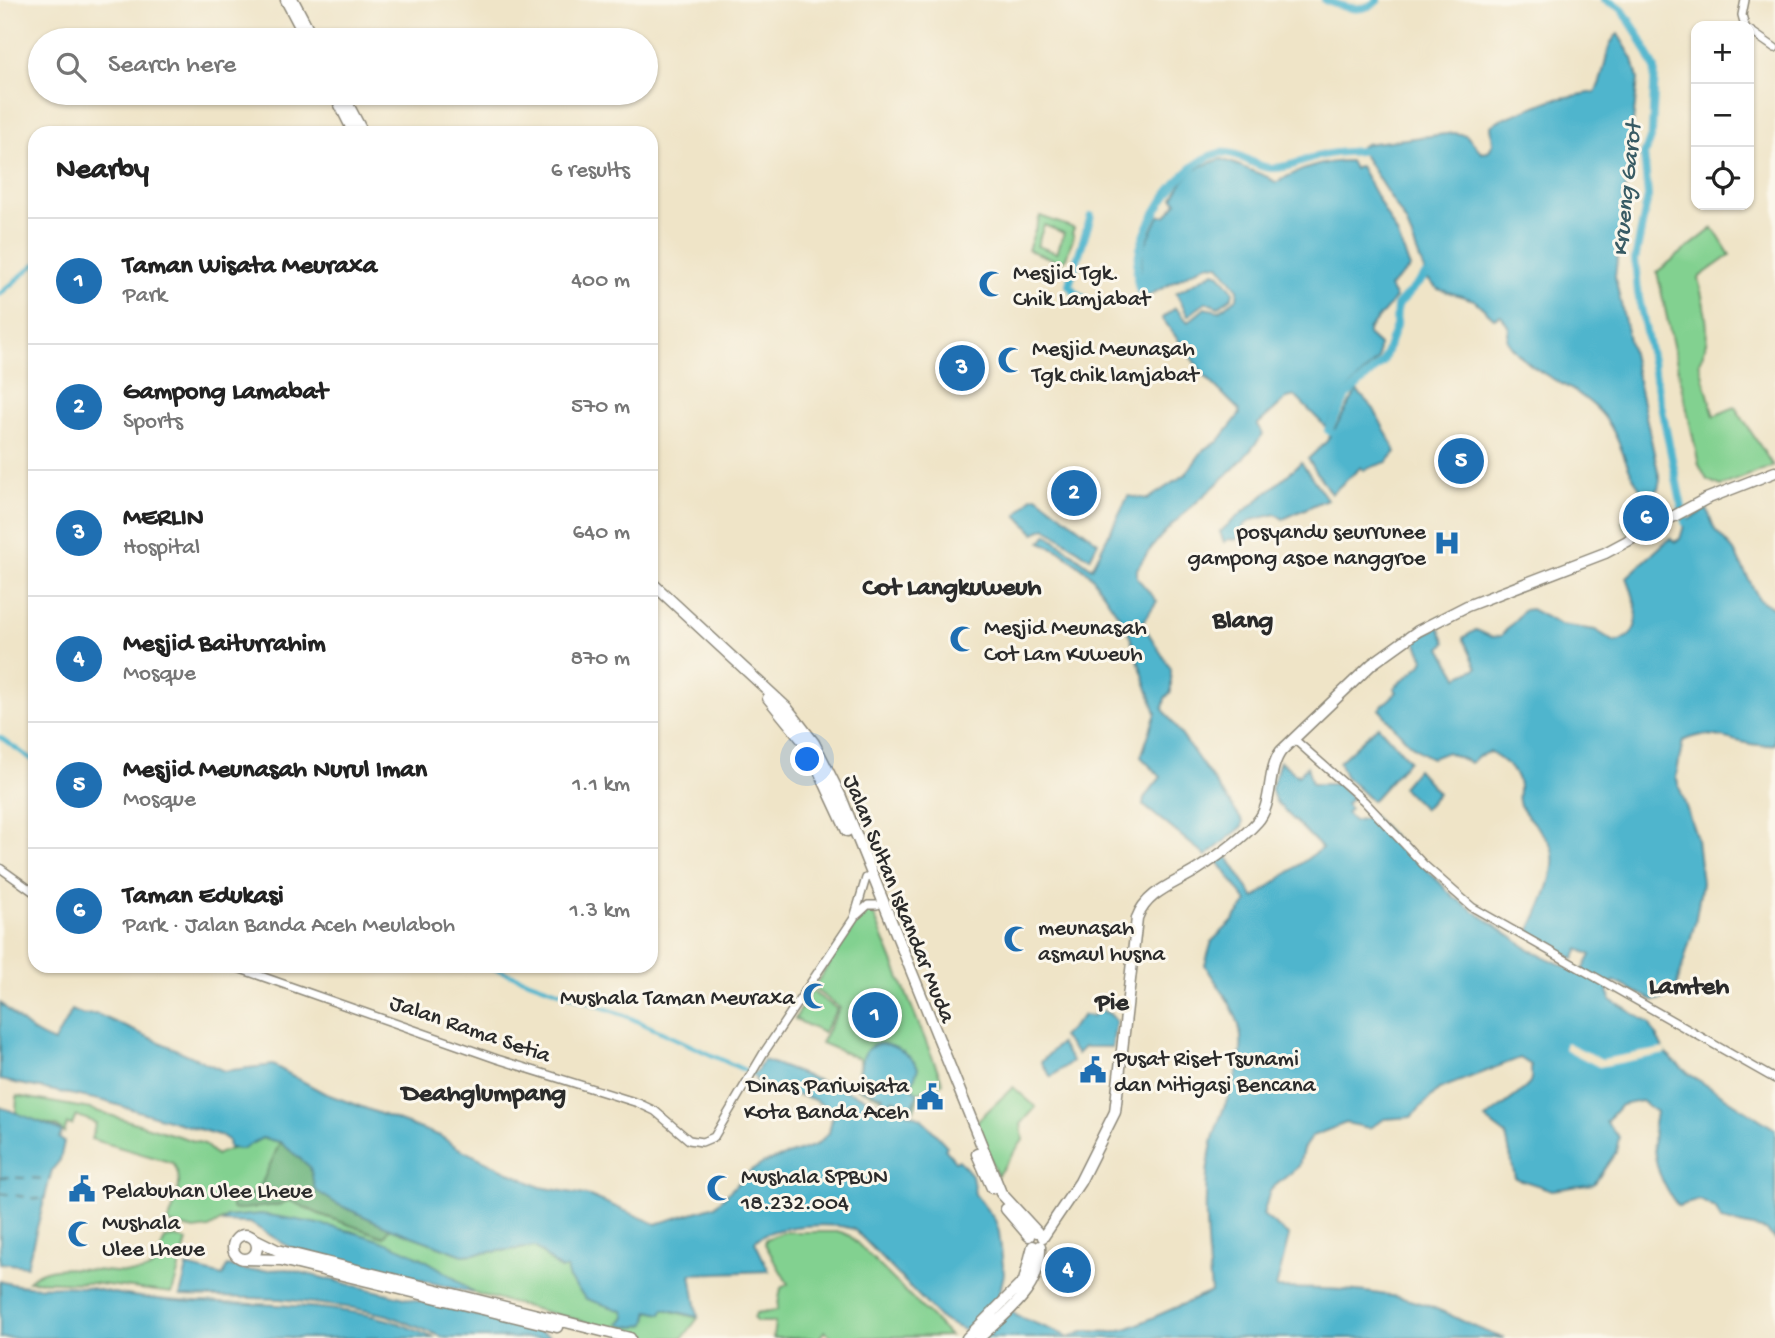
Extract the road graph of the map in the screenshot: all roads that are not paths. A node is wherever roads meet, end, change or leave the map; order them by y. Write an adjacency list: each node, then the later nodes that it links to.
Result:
1 (286, 0): 5 (highway)
2 (293, 0): 5 (highway)
3 (1745, 0): 4 (street)
4 (1744, 21)
5 (303, 25): 6 (highway); 7 (highway)
6 (304, 28)
7 (305, 28)
8 (1754, 33): 9 (street)
9 (1775, 48)
10 (340, 105): 12 (highway)
11 (348, 105): 13 (highway)
12 (350, 126)
13 (359, 126)
14 (1775, 472): 17 (highway)
15 (658, 588): 26 (highway, Jalan Sultan Iskandar Muda)
16 (658, 598): 19 (highway, Jalan Sultan Iskandar Muda)
17 (1294, 739): 24 (street); 26 (highway)
18 (0, 867): 20 (street)
19 (866, 878): 21 (highway, Jalan Sultan Iskandar Muda); 22 (street)
20 (28, 888)
21 (877, 905): 22 (street); 26 (highway, Jalan Sultan Iskandar Muda)
22 (855, 918): 23 (street, Jalan Rama Setia)
23 (252, 973)
24 (1775, 1079)
25 (253, 1238): 27 (highway); 27 (highway); 30 (highway)
26 (1037, 1239): 28 (highway)
27 (247, 1259): 29 (highway)
28 (1008, 1305): 31 (highway); 32 (highway)
29 (602, 1338)
30 (630, 1338)
31 (967, 1338)
32 (979, 1338)

